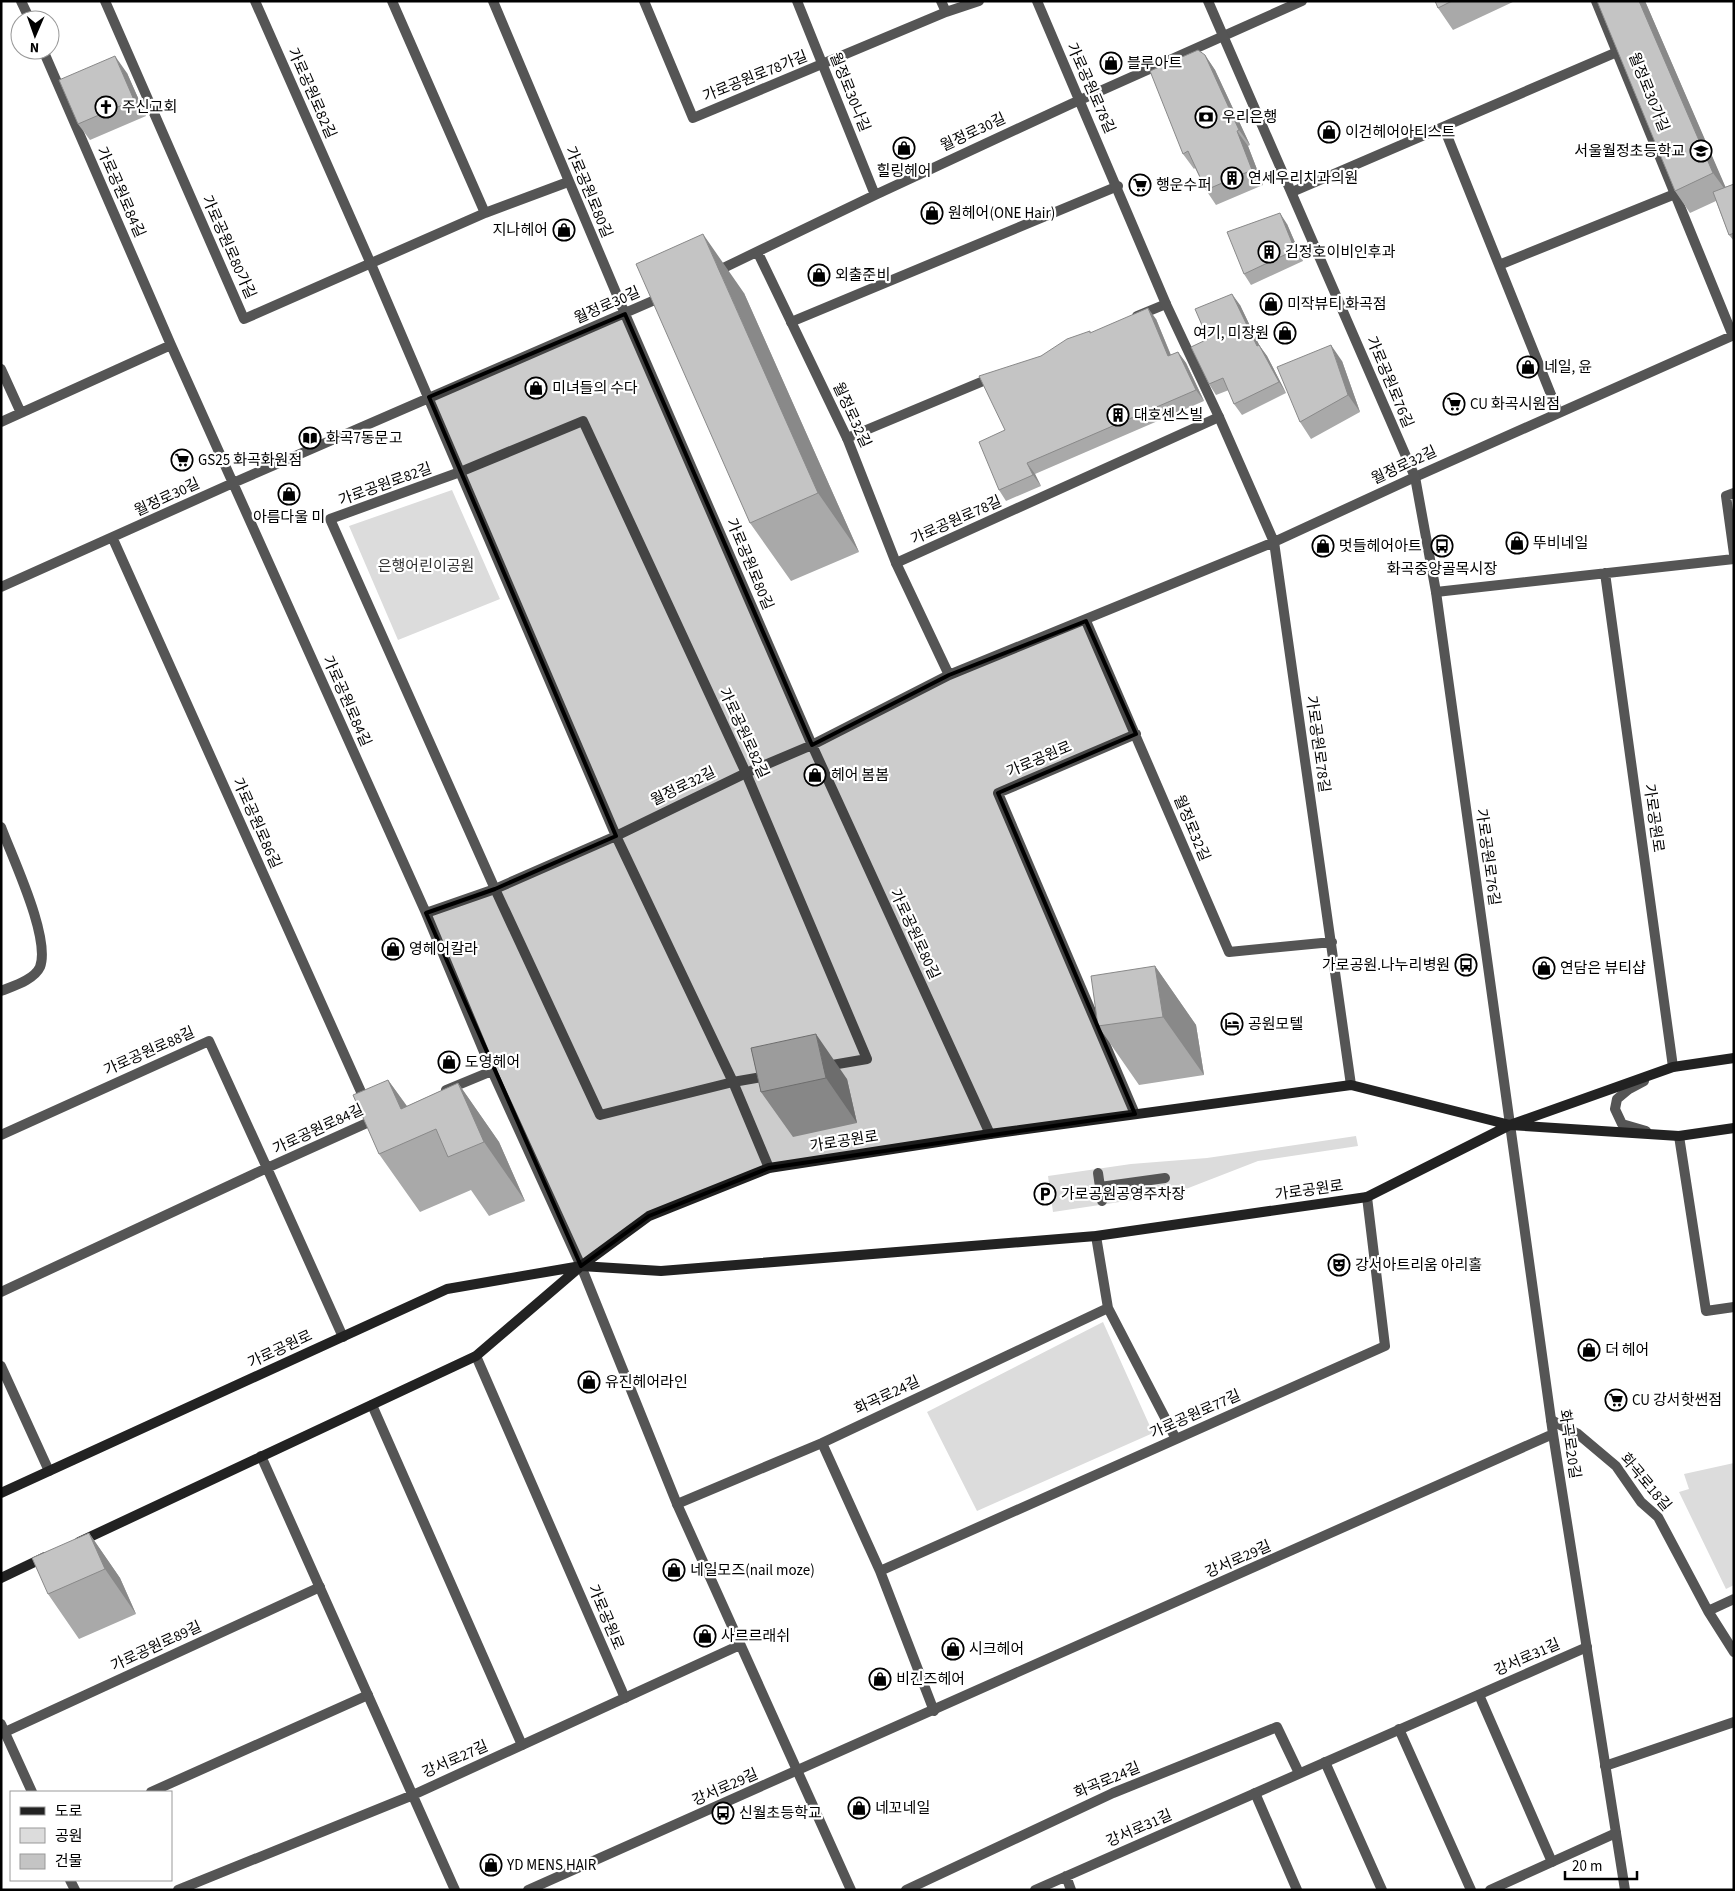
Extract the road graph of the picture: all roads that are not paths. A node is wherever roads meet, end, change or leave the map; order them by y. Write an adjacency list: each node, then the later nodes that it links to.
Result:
1 (105, 1): 27 (street, 가로공원로80가길)
2 (255, 1): 27 (street, 가로공원로82길)
3 (392, 1): 25 (street)
4 (493, 1): 20 (street, 가로공원로80길)
5 (644, 1): 17 (street, 가로공원로78가길)
6 (797, 1): 17 (street, 월정로30나길)
7 (941, 1): 13 (street)
8 (979, 1): 13 (street, 가로공원로78가길)
9 (1037, 1): 18 (street, 가로공원로78길)
10 (1208, 1): 14 (street, 가로공원로76길)
11 (1302, 1): 14 (street, 월정로30길)
12 (1596, 1): 15 (street, 월정로30가길)
13 (946, 12): 17 (street, 가로공원로78가길)
14 (1224, 37): 18 (street, 월정로30길); 22 (street, 가로공원로76길)
15 (1617, 52): 19 (street); 23 (street, 월정로30가길)
16 (47, 60): 36 (street, 가로공원로84길)
17 (823, 64): 24 (street, 월정로30나길)
18 (1079, 100): 21 (street, 가로공원로78길); 24 (street, 월정로30길)
19 (1444, 128): 22 (street); 28 (street)
20 (568, 182): 25 (street, 가로공원로80가길); 32 (street, 가로공원로80길)
21 (1118, 186): 31 (street, 가로공원로78길); 34 (street)
22 (1292, 192): 46 (street, 가로공원로76길)
23 (1675, 194): 28 (street); 35 (street, 월정로30가길)
24 (875, 195): 26 (street, 월정로30길)
25 (486, 213): 27 (street, 가로공원로80가길)
26 (758, 253): 29 (street, 월정로30길); 34 (street, 월정로32길)
27 (372, 264): 39 (street, 가로공원로82길)
28 (1499, 265): 40 (street)
29 (705, 277)
30 (678, 290): 32 (street, 월정로30길)
31 (1166, 304): 33 (street); 42 (street, 가로공원로78길)
32 (625, 314): 39 (street, 월정로30길); 60 (street, 가로공원로80길)
33 (1130, 319)
34 (791, 322): 44 (street, 월정로32길)
35 (1733, 335): 40 (street, 월정로32길)
36 (172, 345): 41 (street); 47 (street, 가로공원로84길)
37 (1, 370): 41 (street)
38 (1002, 373): 44 (street)
39 (429, 397): 45 (street, 가로공원로82길); 47 (street, 월정로30길)
40 (1558, 412): 46 (street, 월정로32길)
41 (21, 413): 43 (street)
42 (1220, 418): 50 (street, 가로공원로78길); 53 (street, 가로공원로78길)
43 (1, 422)
44 (847, 438): 53 (street, 월정로32길)
45 (460, 472): 61 (street, 가로공원로82길); 63 (street, 가로공원로82길); 64 (street, 가로공원로82길)
46 (1415, 477): 50 (street, 월정로32길); 56 (street, 가로공원로76길)
47 (233, 483): 49 (street, 월정로30길); 65 (street, 가로공원로84길)
48 (1734, 493): 51 (street)
49 (113, 539): 55 (street, 월정로30길); 76 (street, 가로공원로86길)
50 (1274, 542): 57 (street, 월정로32길); 66 (street, 가로공원로78길)
51 (1734, 554)
52 (1734, 559): 54 (street)
53 (896, 563): 58 (street, 월정로32길)
54 (1605, 574): 56 (street); 69 (street, 가로공원로)
55 (1, 587)
56 (1436, 592): 77 (street, 가로공원로76길)
57 (1086, 621): 58 (street, 월정로32길); 59 (street, 월정로32길)
58 (949, 675): 60 (street, 월정로32길)
59 (1136, 734): 66 (street, 월정로32길); 75 (street, 가로공원로)
60 (812, 745): 61 (street, 월정로32길); 79 (street, 가로공원로80길)
61 (746, 773): 63 (street, 월정로32길); 71 (street, 가로공원로82길)
62 (1, 827): 67 (street)
63 (616, 836): 64 (street, 월정로32길); 71 (street, 가로공원로82길)
64 (495, 889): 65 (street, 월정로32길); 71 (street, 가로공원로82길)
65 (426, 913): 70 (street, 가로공원로84길)
66 (1332, 942): 72 (street, 가로공원로78길)
67 (1, 991)
68 (1734, 1058): 69 (main road, 가로공원로)
69 (1674, 1067): 77 (main road, 가로공원로); 81 (street)
70 (492, 1071): 73 (street); 90 (street, 가로공원로84길)
71 (733, 1082): 83 (street, 가로공원로82길)
72 (1351, 1085): 75 (main road, 가로공원로); 77 (main road, 가로공원로)
73 (437, 1094)
74 (392, 1112): 76 (street, 가로공원로84길)
75 (1135, 1114): 79 (main road, 가로공원로)
76 (374, 1120): 82 (street, 가로공원로84길)
77 (1510, 1125): 81 (main road, 가로공원로); 87 (main road, 가로공원로); 98 (street, 화곡로20길)
78 (1734, 1128): 81 (main road, 가로공원로)
79 (990, 1134): 83 (main road, 가로공원로)
80 (1, 1135): 82 (street, 가로공원로88길)
81 (1679, 1136): 92 (street)
82 (267, 1168): 91 (street); 94 (street, 가로공원로88길)
83 (769, 1168): 90 (main road, 가로공원로)
84 (1098, 1173): 86 (street)
85 (1165, 1178): 86 (street)
86 (1100, 1187): 88 (street)
87 (1367, 1197): 89 (main road, 가로공원로); 100 (street, 가로공원로77길)
88 (1102, 1201)
89 (1096, 1236): 90 (main road, 가로공원로); 93 (street)
90 (581, 1266): 94 (main road, 가로공원로); 95 (main road, 가로공원로); 105 (street)
91 (1, 1292)
92 (1734, 1307)
93 (1108, 1308): 100 (street); 101 (street, 화곡로24길)
94 (343, 1337): 103 (main road, 가로공원로)
95 (476, 1356): 97 (main road, 가로공원로); 118 (street, 가로공원로)
96 (1, 1366): 103 (street)
97 (372, 1405): 102 (main road, 가로공원로); 123 (street)
98 (1551, 1420): 99 (street, 화곡로20길); 112 (street, 화곡로18길)
99 (1554, 1434): 114 (street, 화곡로20길); 119 (street, 강서로29길)
100 (1176, 1439): 108 (street, 가로공원로77길)
101 (822, 1443): 105 (street, 화곡로24길); 108 (street)
102 (261, 1456): 106 (main road, 가로공원로); 110 (street)
103 (50, 1472): 104 (main road, 가로공원로)
104 (1, 1494)
105 (677, 1504): 113 (street)
106 (73, 1544)
107 (55, 1553): 109 (main road)
108 (880, 1571): 119 (street)
109 (1, 1578)
110 (320, 1587): 116 (street); 121 (street, 가로공원로89길)
111 (1734, 1599): 112 (street)
112 (1708, 1611): 115 (street, 화곡로18길)
113 (740, 1645): 118 (street, 강서로27길); 126 (street)
114 (1587, 1647): 117 (street, 강서로31길); 125 (street, 화곡로20길)
115 (1734, 1652)
116 (368, 1695): 129 (street); 131 (street)
117 (1479, 1695): 122 (street, 강서로31길); 133 (street)
118 (625, 1698): 123 (street, 강서로27길)
119 (934, 1711): 126 (street, 강서로29길)
120 (1734, 1722): 125 (street)
121 (3, 1728): 128 (street)
122 (1399, 1729): 124 (street, 강서로31길); 144 (street)
123 (522, 1745): 131 (street, 강서로27길)
124 (1326, 1762): 127 (street, 강서로31길); 143 (street)
125 (1606, 1766): 132 (street, 화곡로20길)
126 (797, 1772): 137 (street, 강서로29길); 138 (street)
127 (1299, 1773): 130 (street, 강서로31길); 139 (street, 화곡로24길)
128 (32, 1791)
129 (153, 1791)
130 (1255, 1793): 134 (street, 강서로31길); 142 (street)
131 (413, 1795): 135 (street, 강서로27길); 136 (street)
132 (1616, 1833): 133 (street); 146 (street, 화곡로20길)
133 (1552, 1862): 145 (street)
134 (1066, 1876): 140 (street, 강서로31길); 141 (street)
135 (178, 1890)
136 (455, 1890)
137 (528, 1890)
138 (851, 1890)
139 (906, 1890)
140 (1035, 1890)
141 (1071, 1890)
142 (1297, 1890)
143 (1382, 1890)
144 (1471, 1890)
145 (1490, 1890)
146 (1625, 1890)

